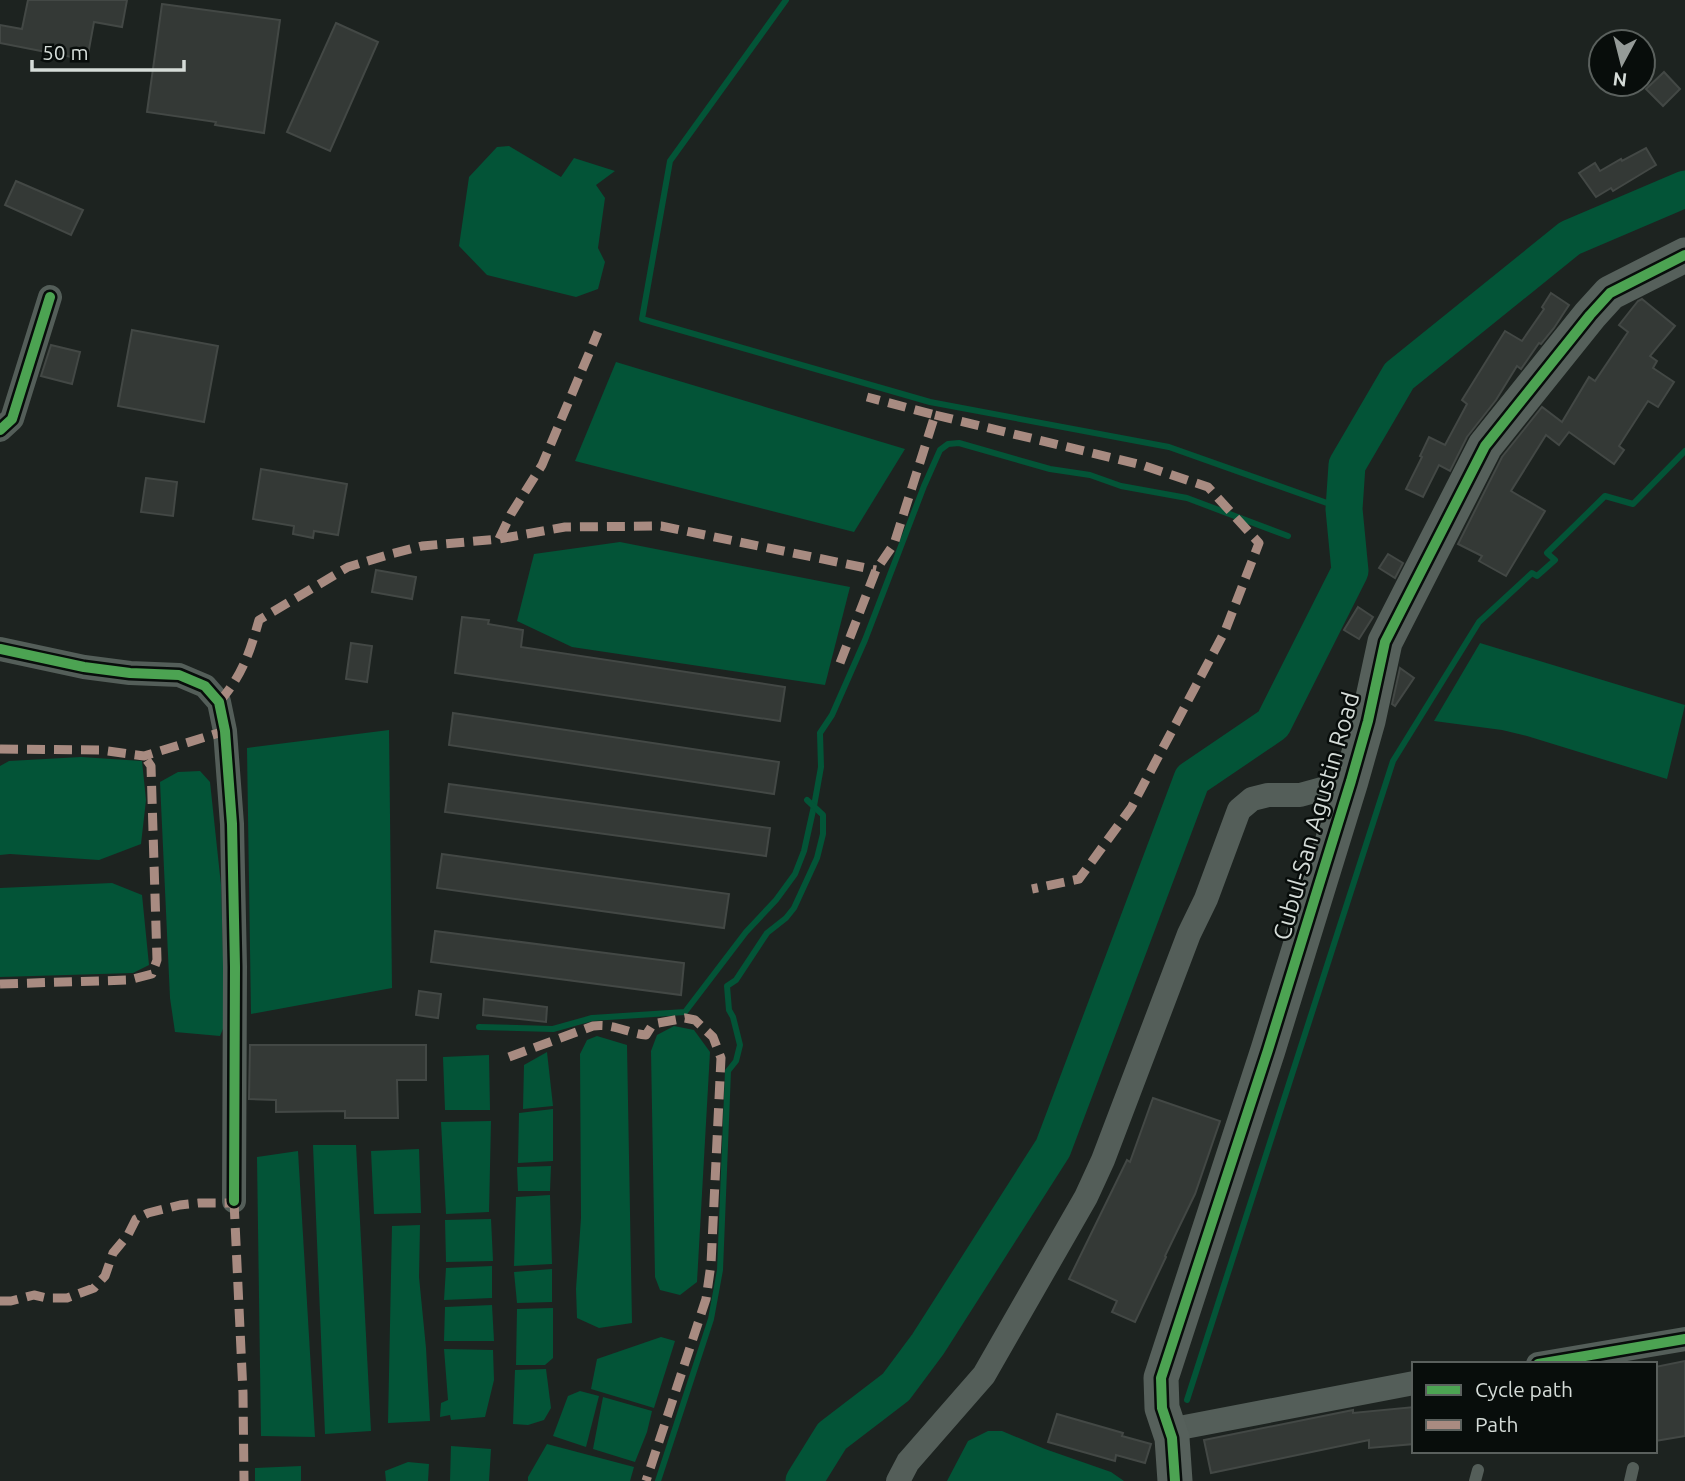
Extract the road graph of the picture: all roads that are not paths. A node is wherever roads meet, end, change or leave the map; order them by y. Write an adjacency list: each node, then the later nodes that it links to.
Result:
1 (1685, 255): 5 (street, Cubul-San Agustin Road)
2 (51, 297): 3 (street)
3 (0, 430)
4 (0, 649): 6 (street)
5 (1351, 781): 10 (street, Cubul-San Agustin Road); 11 (street)
6 (234, 1202)
7 (1685, 1339): 8 (street)
8 (1550, 1362)
9 (1412, 1383): 10 (street)
10 (1169, 1430): 12 (street, Cubul-San Agustin Road)
11 (898, 1481)
12 (1175, 1481)

